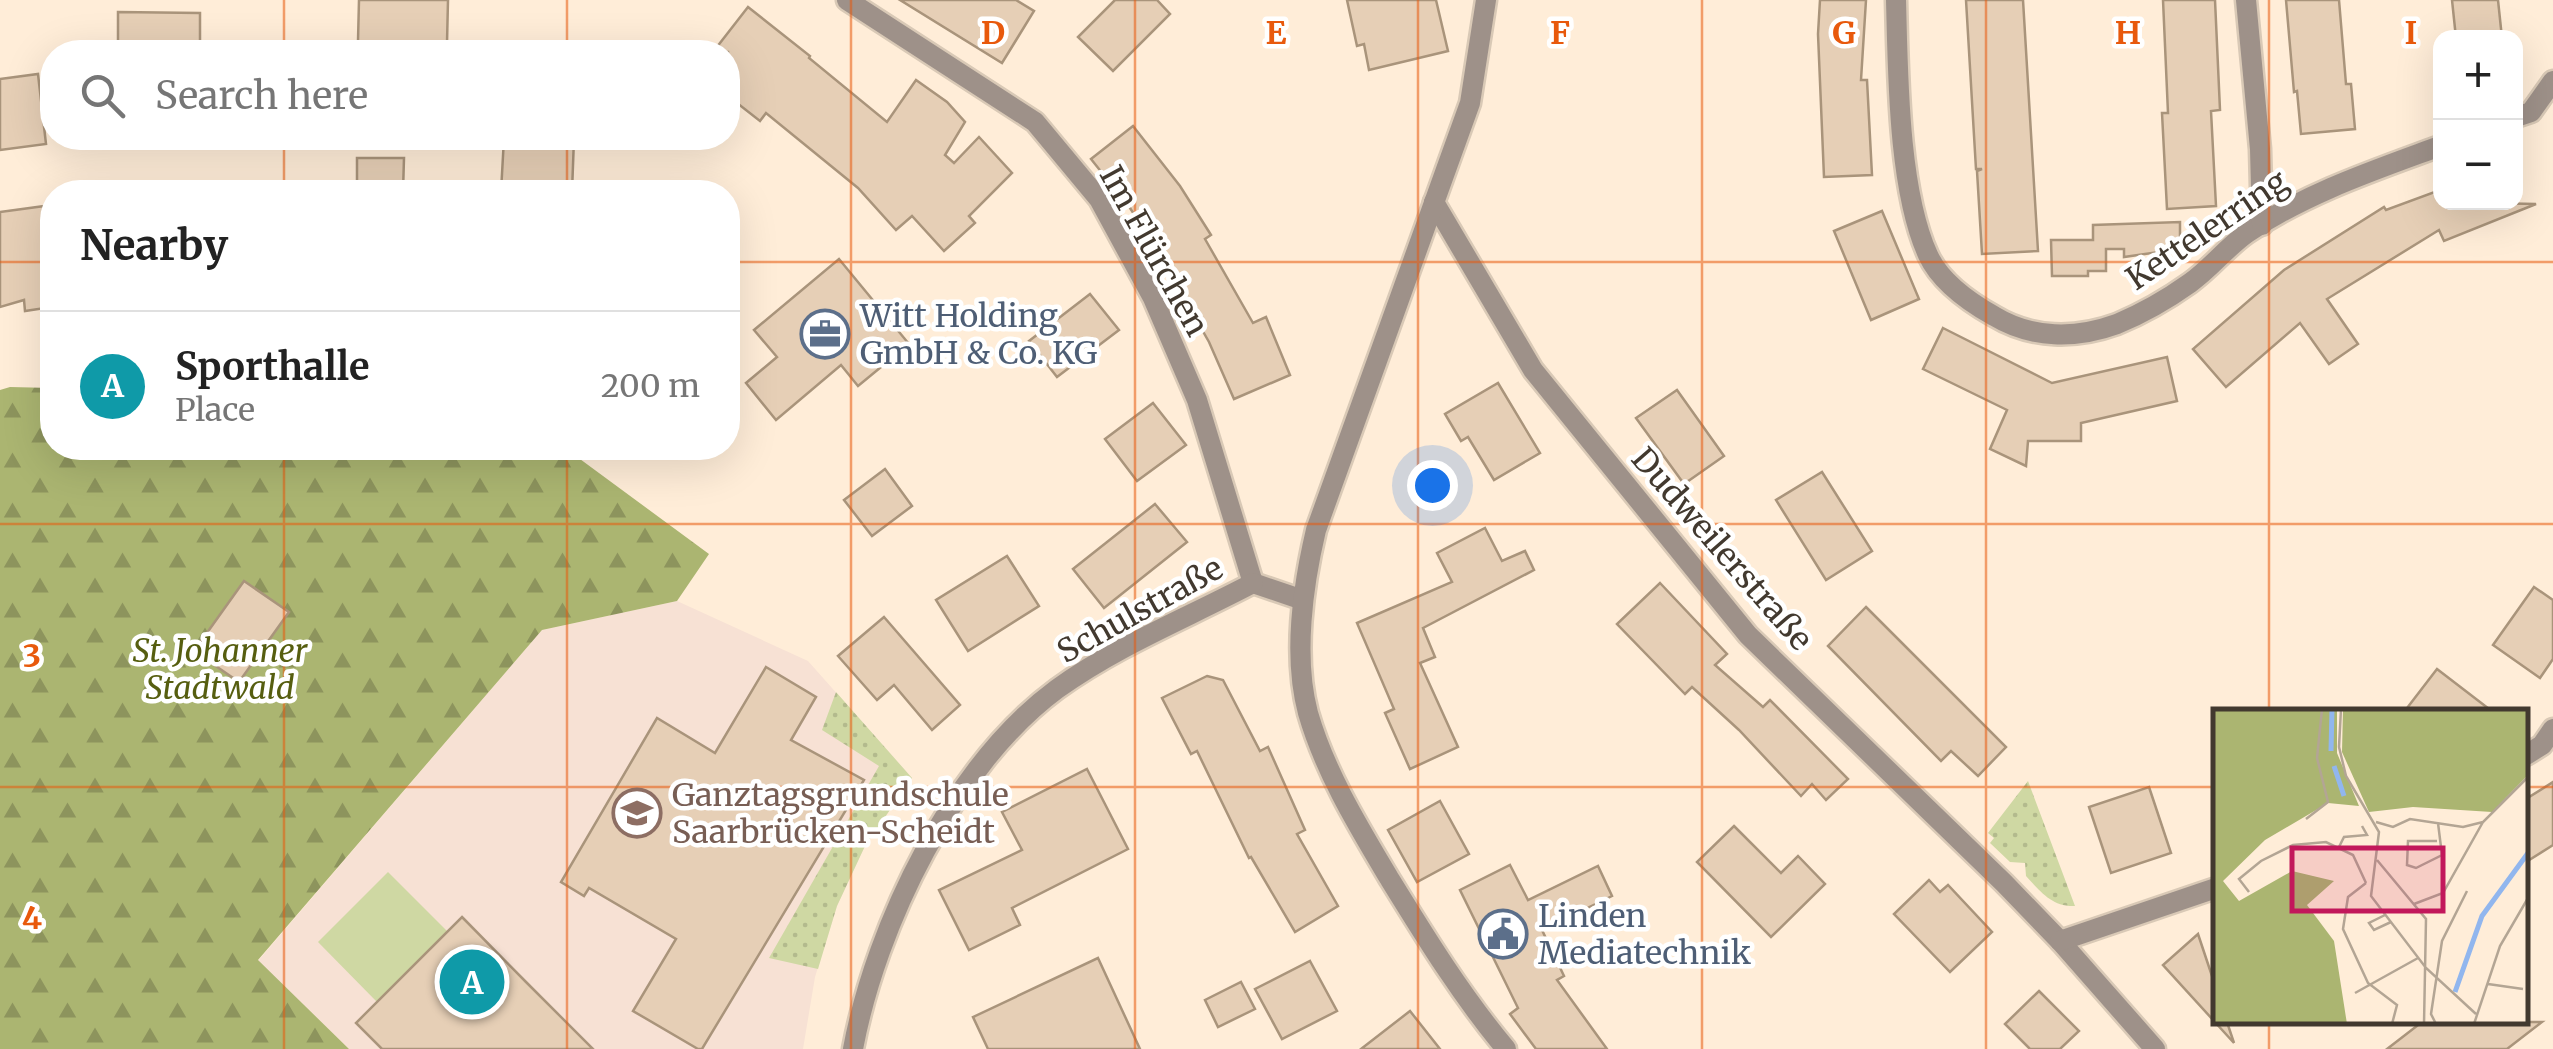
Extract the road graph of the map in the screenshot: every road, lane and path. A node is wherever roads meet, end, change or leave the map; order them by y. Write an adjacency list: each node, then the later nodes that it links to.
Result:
1 (848, 0): 10 (street, Im Flürchen)
2 (1486, 0): 8 (street)
3 (1896, 0): 9 (street, Kettelerring)
4 (2246, 0): 9 (street)
5 (2553, 81): 6 (street)
6 (2523, 115)
7 (2433, 149): 9 (street, Kettelerring)
8 (1434, 202): 11 (street); 15 (street, Dudweilerstraße)
9 (2262, 225)
10 (1252, 583): 11 (street); 16 (street, Schulstraße)
11 (1303, 600): 17 (street)
12 (2553, 728): 13 (street)
13 (2528, 754)
14 (2213, 889): 15 (street)
15 (2060, 941): 18 (street, Dudweilerstraße)
16 (853, 1049)
17 (1506, 1049)
18 (2155, 1049)

